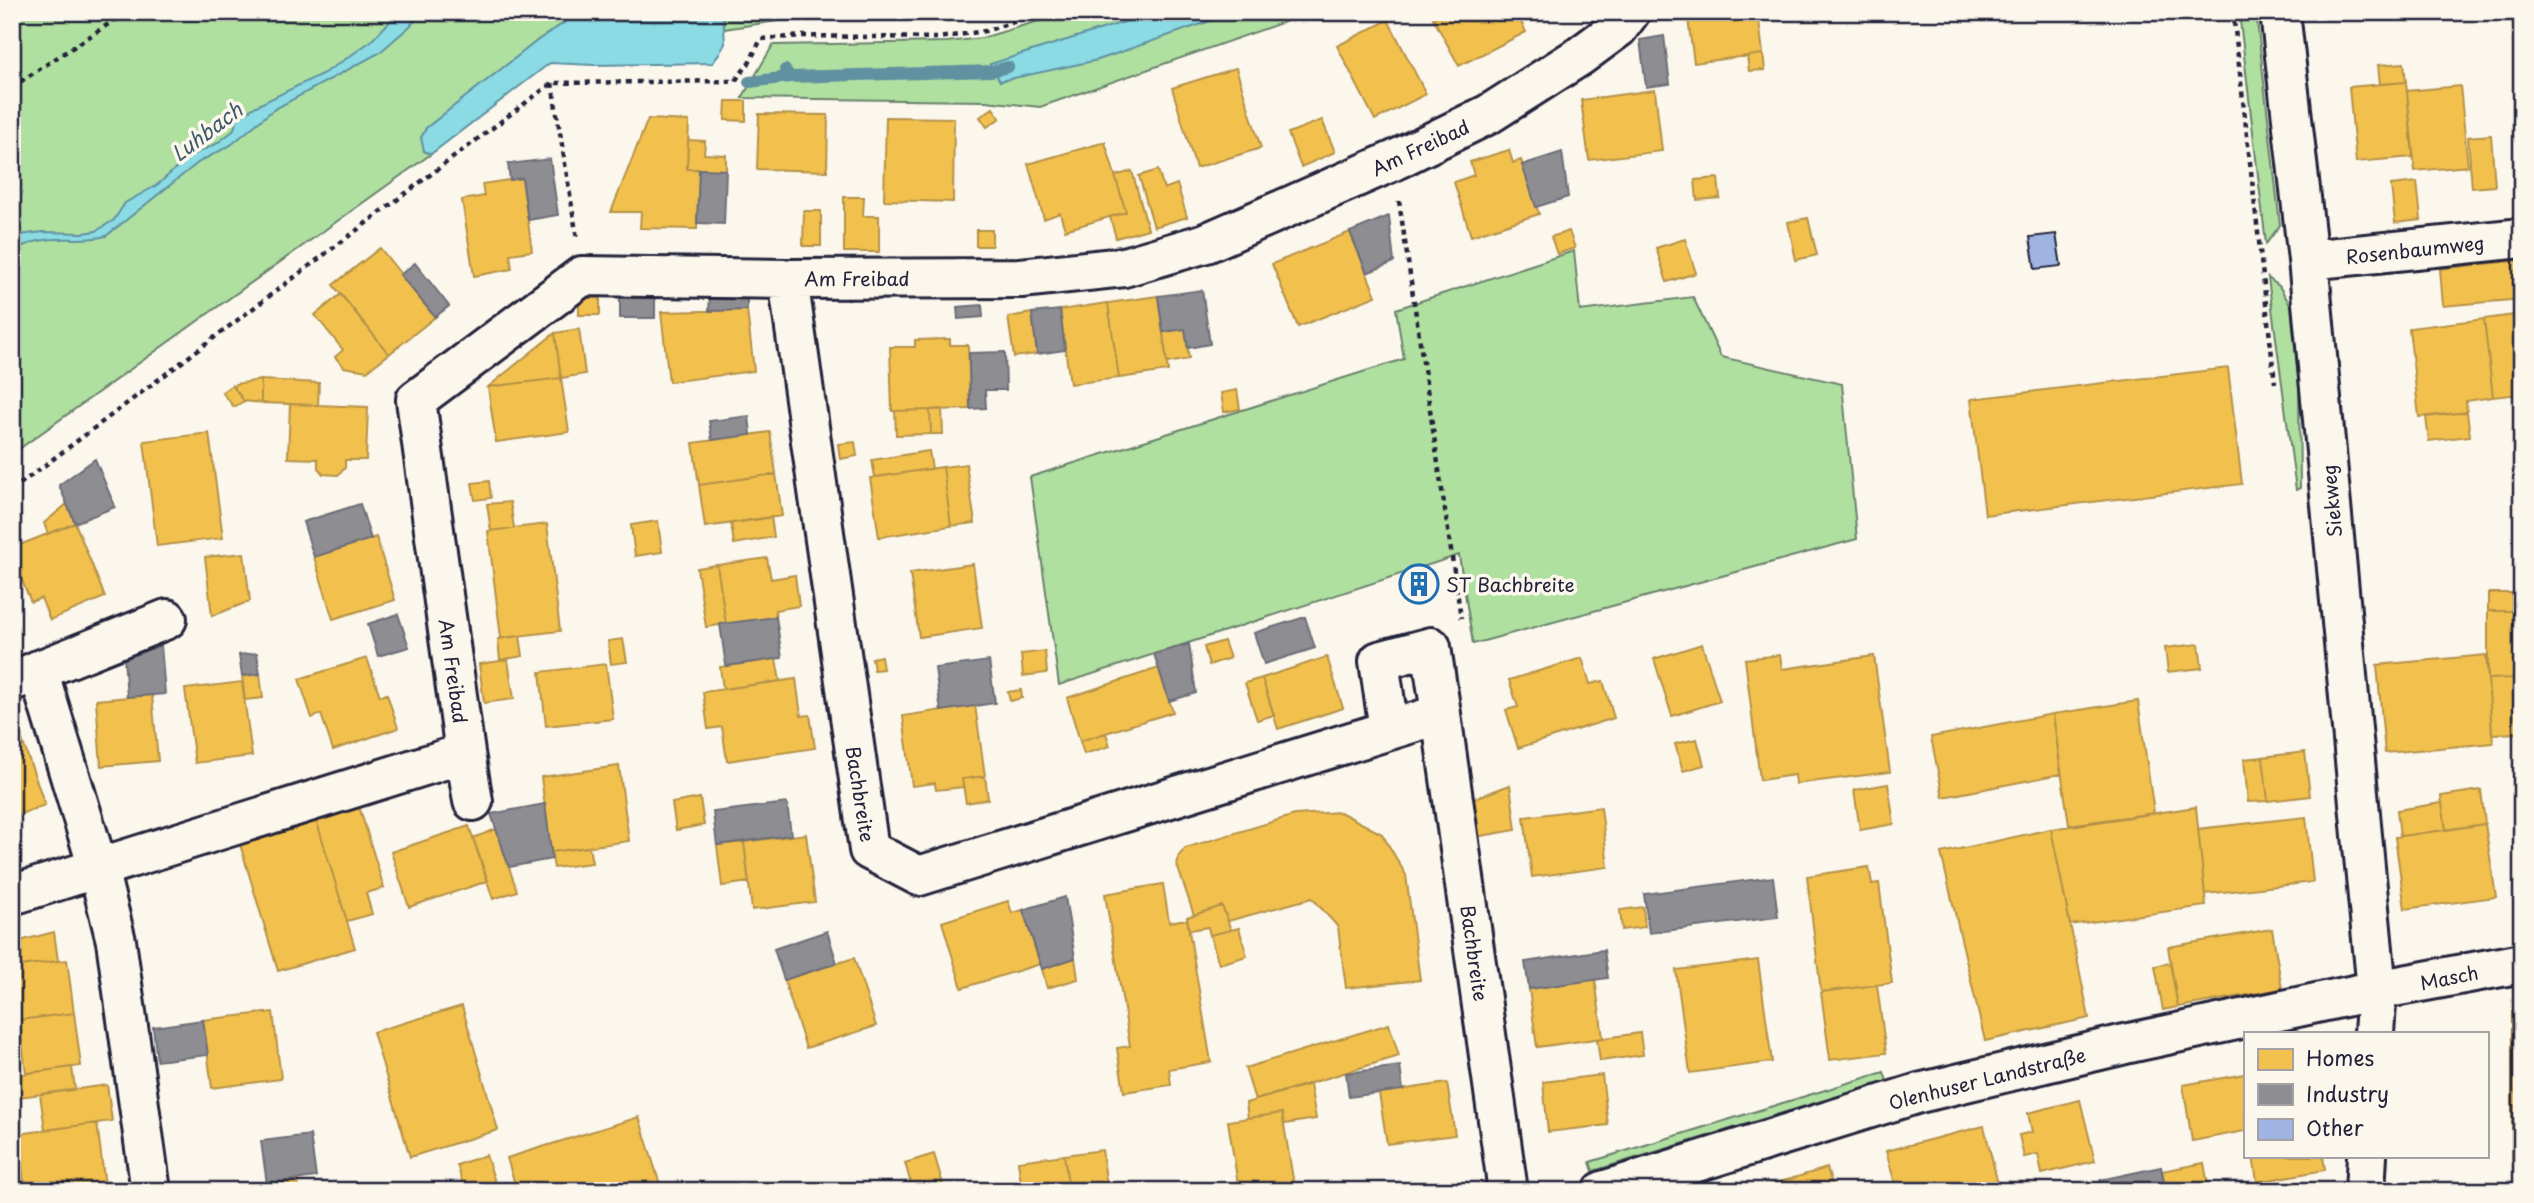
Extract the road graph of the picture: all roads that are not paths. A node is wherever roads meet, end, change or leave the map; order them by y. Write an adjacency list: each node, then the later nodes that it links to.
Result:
1 (1630, 12): 5 (street, Am Freibad)
2 (2280, 12): 4 (street, Siekweg)
3 (2522, 238): 4 (street, Rosenbaumweg)
4 (2308, 260): 15 (street, Siekweg)
5 (788, 279): 9 (street, Bachbreite); 10 (street, Am Freibad)
6 (167, 619): 7 (street)
7 (25, 675): 12 (street)
8 (1441, 714): 9 (street, Bachbreite); 9 (street, Bachbreite); 19 (street, Bachbreite)
9 (1388, 730)
10 (465, 753): 11 (street, Am Freibad); 12 (street)
11 (473, 801)
12 (99, 868): 13 (street); 18 (street)
13 (12, 895)
14 (2522, 963): 15 (street, Masch)
15 (2376, 990): 16 (street, Siekweg); 20 (street, Olenhuser Landstraße)
16 (2374, 1032)
17 (2367, 1158): 21 (street)
18 (151, 1191)
19 (1508, 1191)
20 (1603, 1191)
21 (2365, 1191)

